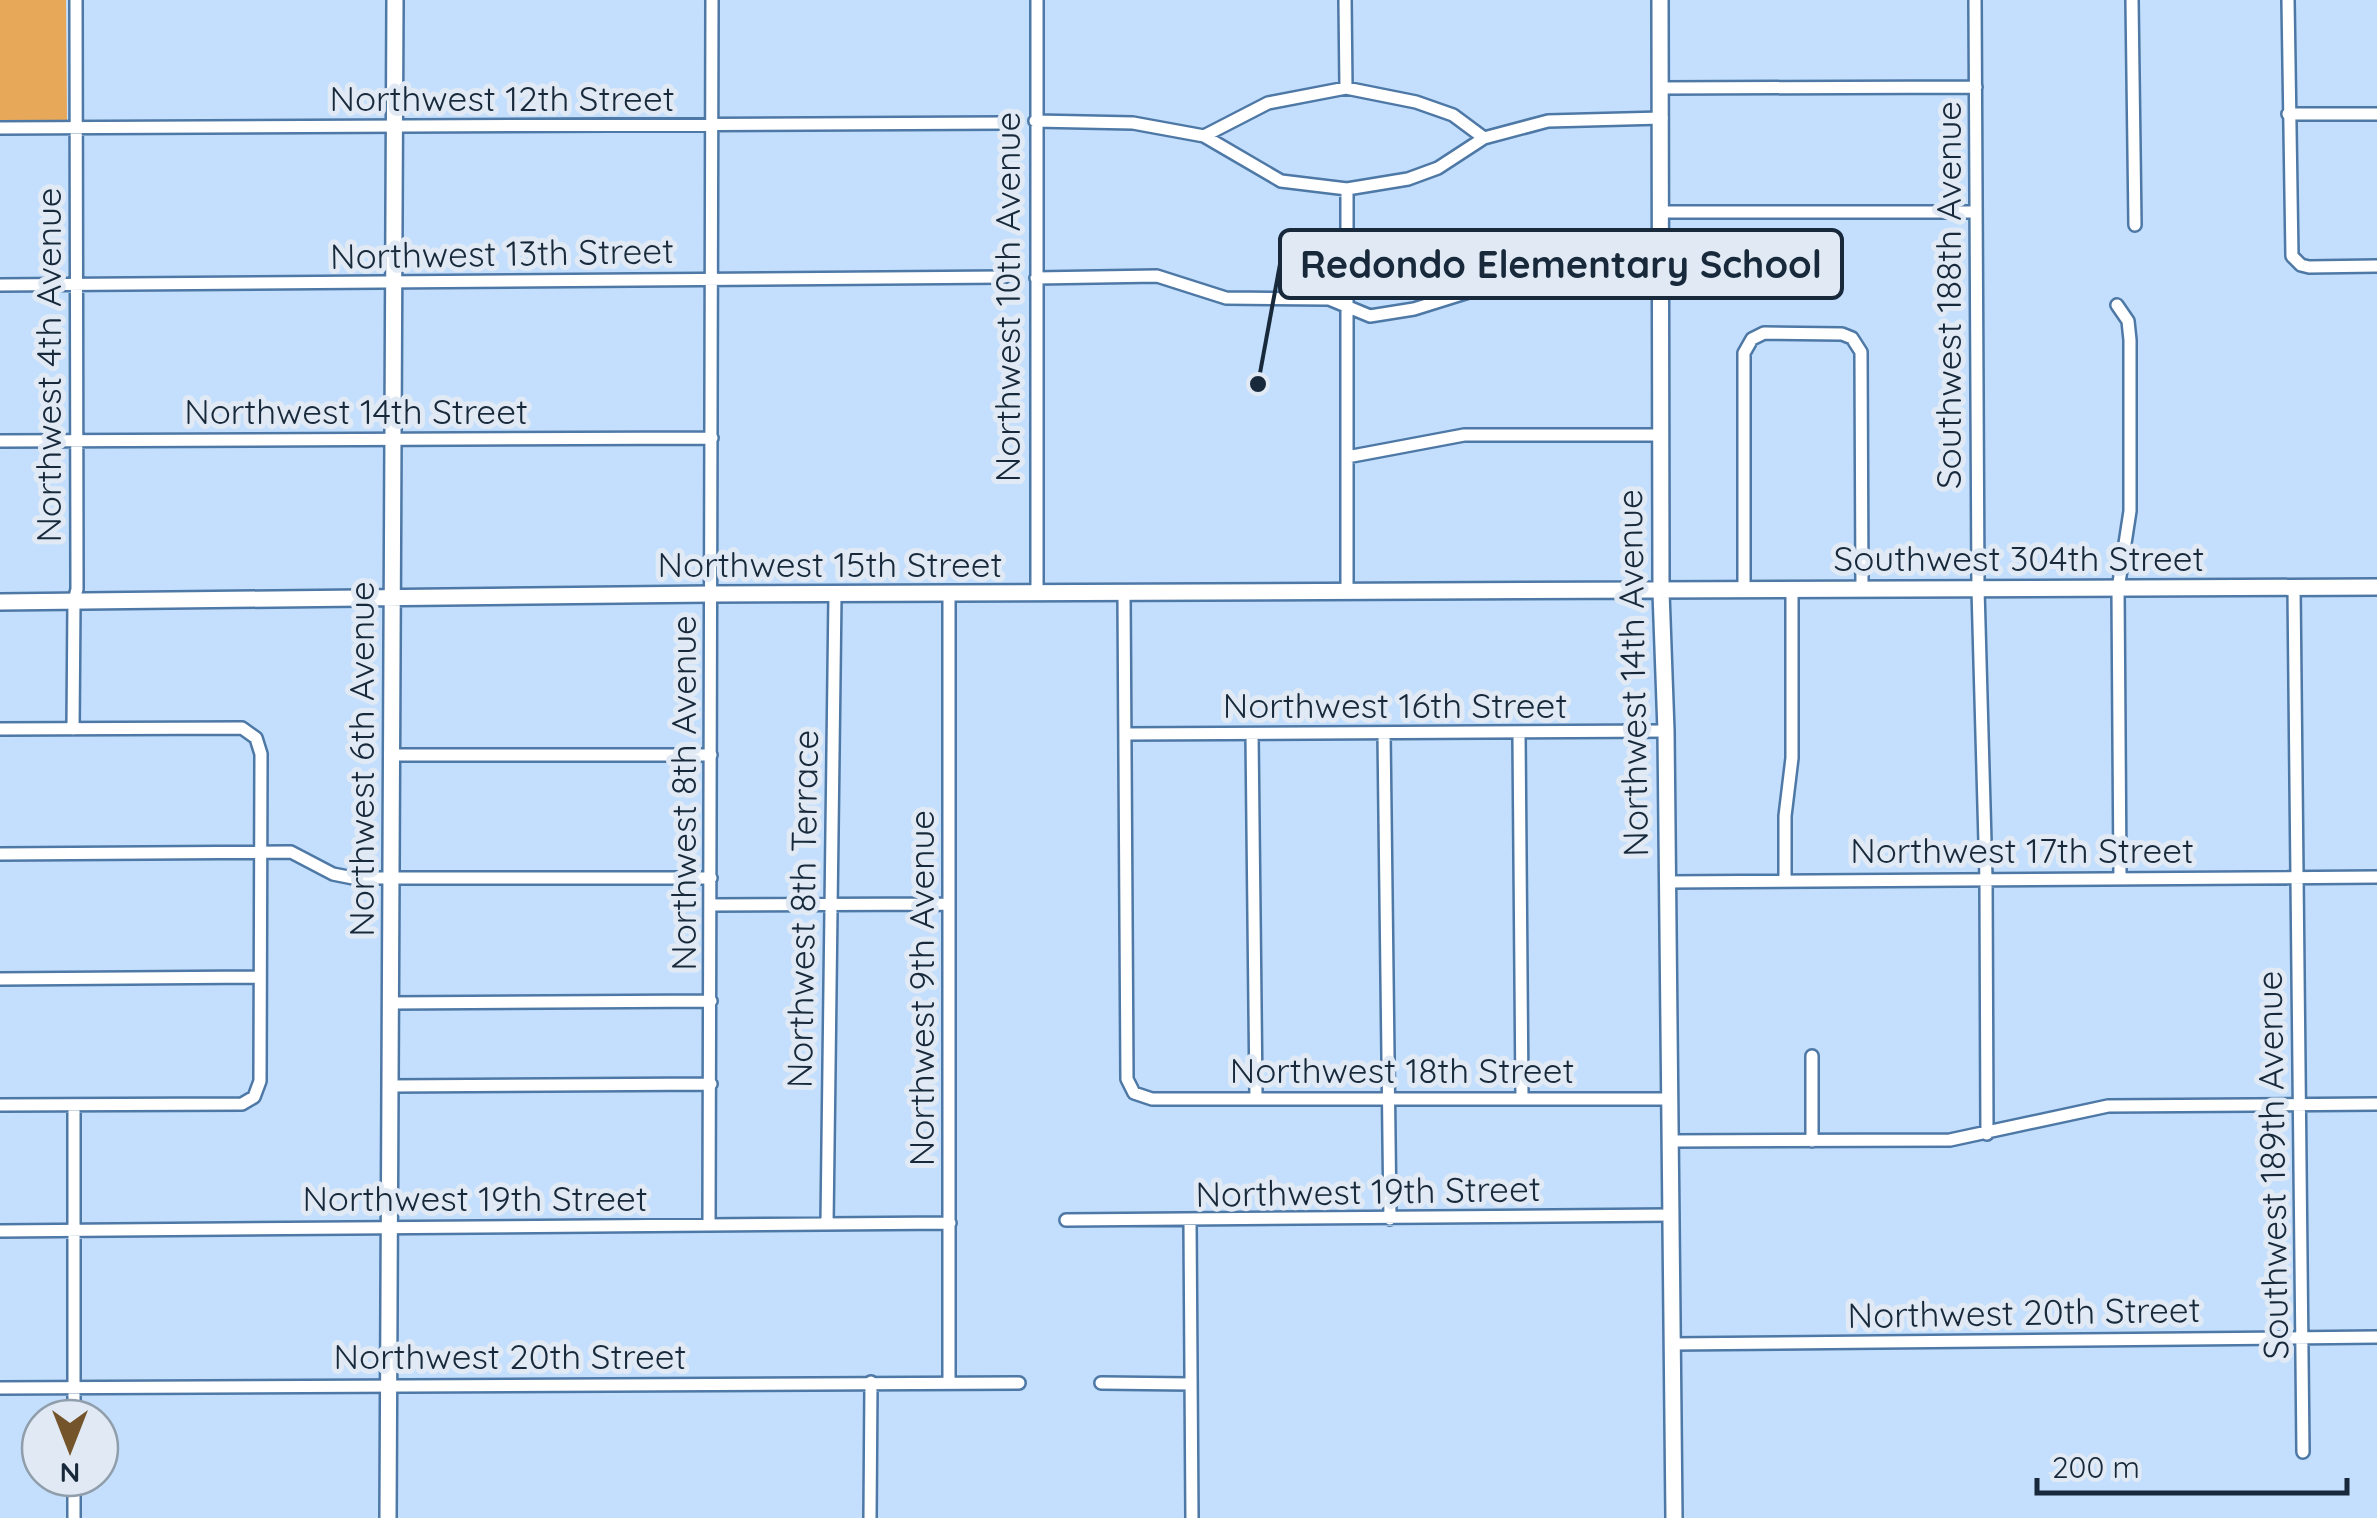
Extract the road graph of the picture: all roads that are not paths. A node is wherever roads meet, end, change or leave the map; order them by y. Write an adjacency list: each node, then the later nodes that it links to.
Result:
1 (76, 0): 20 (street, Northwest 4th Avenue)
2 (395, 0): 21 (street, Northwest 6th Avenue)
3 (712, 0): 18 (street, Northwest 8th Avenue)
4 (1036, 0): 16 (street, Northwest 10th Avenue)
5 (1344, 0): 11 (street)
6 (1660, 0): 12 (street, Northwest 14th Avenue)
7 (1975, 0): 10 (street, Southwest 188th Avenue)
8 (2132, 0): 27 (street)
9 (2288, 0): 13 (street)
10 (1976, 87): 12 (street); 26 (street, Southwest 188th Avenue)
11 (1346, 88): 22 (street); 23 (street)
12 (1662, 88): 15 (street, Northwest 14th Avenue)
13 (2288, 114): 14 (street); 28 (street)
14 (2377, 114)
15 (1662, 118): 23 (street); 25 (street, Northwest 14th Avenue)
16 (1035, 121): 22 (street); 31 (street, Northwest 10th Avenue)
17 (1004, 122): 18 (street, Northwest 12th Street)
18 (712, 126): 21 (street, Northwest 12th Street); 32 (street, Northwest 8th Avenue)
19 (0, 128): 20 (street, Northwest 12th Street)
20 (76, 128): 21 (street, Northwest 12th Street); 35 (street, Northwest 4th Avenue)
21 (396, 128): 33 (street, Northwest 6th Avenue)
22 (1204, 136): 24 (street)
23 (1484, 138): 24 (street)
24 (1346, 189): 37 (street)
25 (1662, 212): 26 (street); 29 (street, Northwest 14th Avenue)
26 (1976, 212): 46 (street, Southwest 188th Avenue)
27 (2134, 224)
28 (2377, 266)
29 (1662, 273): 37 (street); 38 (street, Northwest 14th Avenue)
30 (1004, 278): 32 (street, Northwest 13th Street)
31 (1036, 278): 37 (street); 55 (street, Northwest 10th Avenue)
32 (712, 279): 33 (street, Northwest 13th Street); 39 (street, Northwest 8th Avenue)
33 (394, 282): 35 (street, Northwest 13th Street); 40 (street, Northwest 6th Avenue)
34 (0, 285): 35 (street, Northwest 13th Street)
35 (76, 285): 41 (street, Northwest 4th Avenue)
36 (2117, 306): 47 (street)
37 (1346, 307): 43 (street)
38 (1660, 435): 43 (street); 52 (street, Northwest 14th Avenue)
39 (712, 438): 40 (street, Northwest 14th Street); 53 (street, Northwest 8th Avenue)
40 (394, 439): 41 (street, Northwest 14th Street); 58 (street, Northwest 6th Avenue)
41 (76, 440): 42 (street, Northwest 14th Street); 59 (street, Northwest 4th Avenue)
42 (0, 441)
43 (1347, 457): 51 (street)
44 (2377, 587): 45 (street, Southwest 304th Street)
45 (2294, 588): 47 (street, Southwest 304th Street); 76 (street, Southwest 189th Avenue)
46 (1978, 589): 47 (street, Southwest 304th Street); 50 (street, Southwest 304th Street); 74 (street, Southwest 188th Avenue)
47 (2118, 589): 75 (street)
48 (1744, 590): 49 (street, Southwest 304th Street); 50 (street); 52 (street, Southwest 304th Street)
49 (1792, 590): 50 (street, Southwest 304th Street); 78 (street)
50 (1862, 590)
51 (1347, 592): 52 (street, Northwest 15th Street); 56 (street, Northwest 15th Street)
52 (1661, 592): 63 (street, Northwest 14th Avenue)
53 (711, 594): 57 (street, Northwest 15th Street); 58 (street, Northwest 15th Street); 68 (street, Northwest 8th Avenue)
54 (949, 594): 55 (street, Northwest 15th Street); 57 (street, Northwest 15th Street); 82 (street, Northwest 9th Avenue)
55 (1037, 594): 56 (street, Northwest 15th Street)
56 (1124, 594): 64 (street)
57 (835, 595): 81 (street, Northwest 8th Terrace)
58 (392, 599): 59 (street, Northwest 15th Street); 69 (street, Northwest 6th Avenue)
59 (74, 601): 60 (street, Northwest 15th Street); 62 (street, Northwest 4th Avenue)
60 (0, 602)
61 (0, 729): 62 (street)
62 (73, 729): 70 (street)
63 (1666, 732): 67 (street, Northwest 16th Street); 79 (street, Northwest 14th Avenue)
64 (1125, 734): 65 (street, Northwest 16th Street); 90 (street, Northwest 18th Street)
65 (1252, 734): 66 (street, Northwest 16th Street); 90 (street)
66 (1384, 734): 67 (street, Northwest 16th Street); 92 (street)
67 (1520, 734): 91 (street)
68 (711, 754): 69 (street); 73 (street, Northwest 8th Avenue)
69 (391, 755): 77 (street, Northwest 6th Avenue)
70 (260, 853): 71 (street); 77 (street); 83 (street)
71 (0, 854)
72 (2377, 877): 76 (street, Northwest 17th Street)
73 (711, 878): 77 (street); 80 (street, Northwest 8th Avenue)
74 (1986, 878): 75 (street, Northwest 17th Street); 78 (street, Northwest 17th Street); 98 (street, Southwest 188th Avenue)
75 (2120, 878): 76 (street, Northwest 17th Street)
76 (2297, 878): 95 (street, Southwest 189th Avenue)
77 (391, 879): 86 (street, Northwest 6th Avenue)
78 (1784, 880): 79 (street, Northwest 17th Street)
79 (1667, 882): 93 (street, Northwest 14th Avenue)
80 (712, 904): 81 (street); 85 (street, Northwest 8th Avenue)
81 (830, 904): 82 (street); 106 (street, Northwest 8th Terrace)
82 (948, 904): 105 (street, Northwest 9th Avenue)
83 (260, 978): 84 (street); 97 (street)
84 (0, 979)
85 (712, 1001): 86 (street); 88 (street, Northwest 8th Avenue)
86 (391, 1003): 89 (street, Northwest 6th Avenue)
87 (1812, 1056): 100 (street)
88 (712, 1084): 89 (street); 107 (street, Northwest 8th Avenue)
89 (391, 1086): 108 (street, Northwest 6th Avenue)
90 (1256, 1097): 92 (street, Northwest 18th Street)
91 (1522, 1097): 92 (street, Northwest 18th Street); 93 (street, Northwest 18th Street)
92 (1388, 1098): 103 (street)
93 (1670, 1099): 99 (street, Northwest 14th Avenue)
94 (0, 1104): 97 (street)
95 (2299, 1104): 96 (street); 98 (street); 112 (street, Southwest 189th Avenue)
96 (2377, 1104)
97 (74, 1105): 110 (street)
98 (1987, 1134): 100 (street)
99 (1671, 1141): 100 (street); 101 (street, Northwest 14th Avenue)
100 (1812, 1141)
101 (1671, 1215): 103 (street, Northwest 19th Street); 113 (street, Northwest 14th Avenue)
102 (1066, 1220): 104 (street, Northwest 19th Street)
103 (1390, 1220): 104 (street, Northwest 19th Street)
104 (1190, 1221): 118 (street)
105 (950, 1223): 106 (street, Northwest 19th Street); 115 (street, Northwest 9th Avenue)
106 (828, 1224): 107 (street, Northwest 19th Street)
107 (710, 1225): 108 (street, Northwest 19th Street)
108 (390, 1226): 110 (street, Northwest 19th Street); 119 (street, Northwest 6th Avenue)
109 (0, 1231): 110 (street, Northwest 19th Street)
110 (74, 1231): 121 (street)
111 (2377, 1336): 112 (street, Northwest 20th Street)
112 (2304, 1337): 113 (street, Northwest 20th Street); 123 (street, Southwest 189th Avenue)
113 (1672, 1344): 127 (street, Northwest 14th Avenue)
114 (870, 1382): 115 (street, Northwest 20th Street); 119 (street, Northwest 20th Street); 125 (street)
115 (949, 1382): 116 (street, Northwest 20th Street)
116 (1020, 1383)
117 (1101, 1383): 118 (street)
118 (1191, 1384): 126 (street)
119 (388, 1386): 121 (street, Northwest 20th Street); 124 (street, Northwest 6th Avenue)
120 (0, 1388): 121 (street, Northwest 20th Street)
121 (74, 1388): 122 (street)
122 (74, 1398)
123 (2303, 1452)
124 (388, 1518)
125 (870, 1518)
126 (1192, 1518)
127 (1674, 1518)

